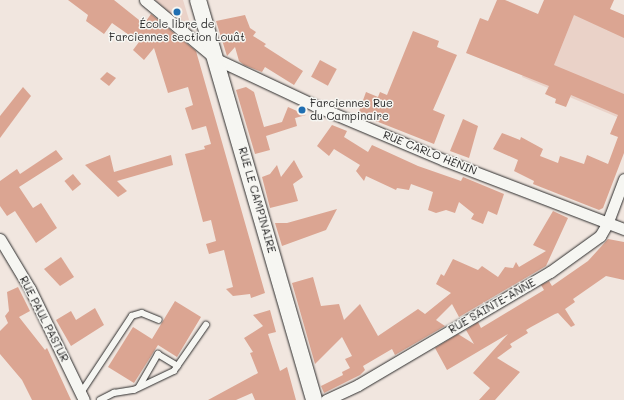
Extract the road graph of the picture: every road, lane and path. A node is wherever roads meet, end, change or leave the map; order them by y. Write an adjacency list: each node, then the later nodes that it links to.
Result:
1 (145, 0): 3 (street, RUE CARLO HÉNIN)
2 (198, 0): 3 (main road, RUE LE CAMPINAIRE)
3 (216, 60): 5 (street, RUE CARLO HÉNIN); 14 (main road, RUE LE CAMPINAIRE)
4 (624, 179): 5 (street, RUE SAINTE-ANNE)
5 (607, 224): 6 (street, RUE CARLO HÉNIN); 15 (street, RUE SAINTE-ANNE)
6 (624, 228)
7 (0, 239): 12 (street, RUE PAUL PASTUR)
8 (160, 320): 12 (lane)
9 (206, 325): 10 (lane)
10 (178, 366): 11 (lane); 11 (lane)
11 (139, 388): 13 (lane)
12 (83, 397)
13 (100, 400)
14 (314, 400)
15 (326, 400)

